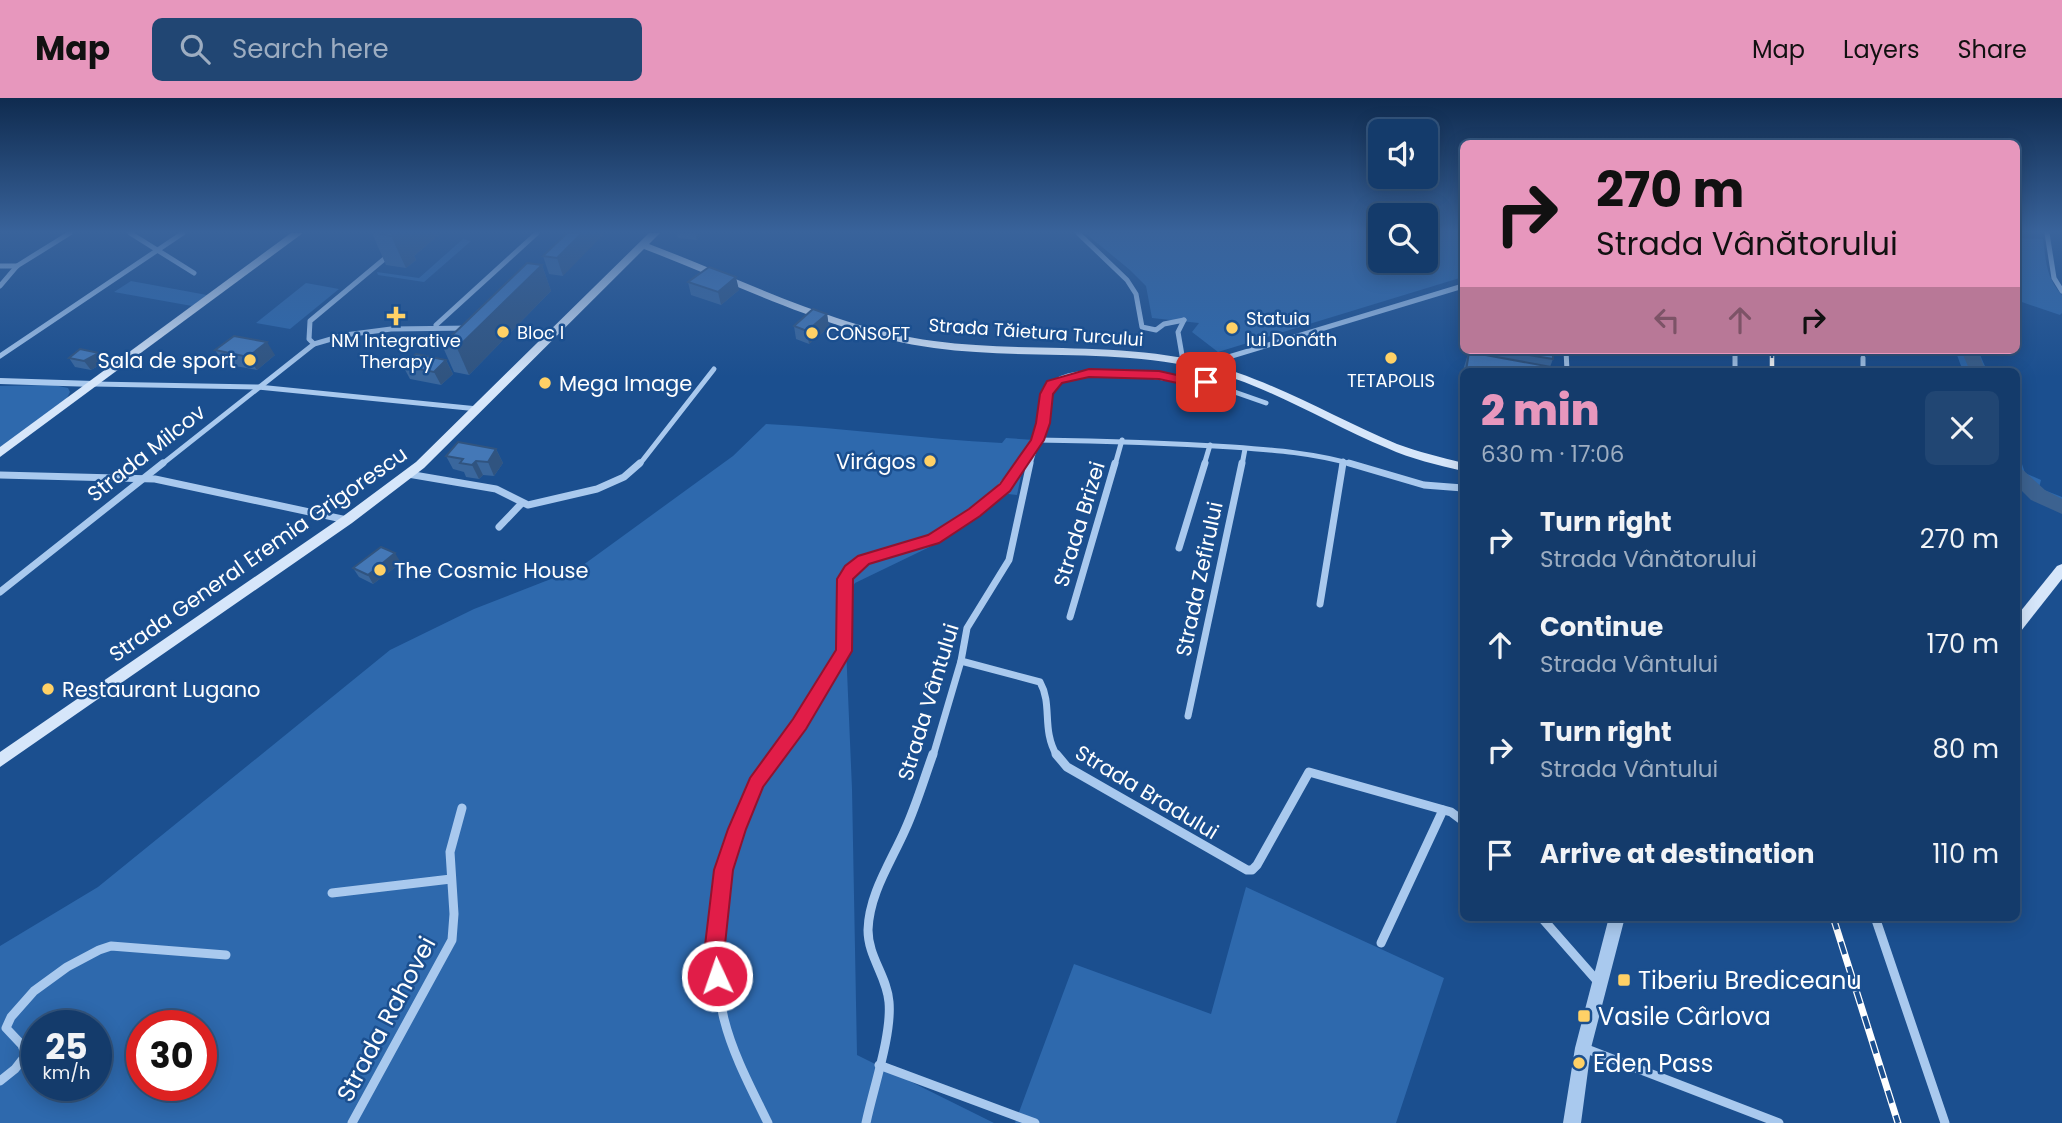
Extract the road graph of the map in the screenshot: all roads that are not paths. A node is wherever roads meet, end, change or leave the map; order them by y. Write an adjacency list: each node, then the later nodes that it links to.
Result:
1 (112, 281): 12 (street)
2 (234, 281): 21 (main road)
3 (359, 281): 11 (street)
4 (484, 281): 9 (street)
5 (610, 281): 24 (main road, Strada General Eremia Grigorescu)
6 (738, 281): 14 (main road, Strada Tăietura Turcului)
7 (1128, 281): 14 (street)
8 (1460, 287): 15 (street)
9 (436, 325): 10 (street); 11 (street)
10 (477, 329)
11 (314, 344): 22 (street, Strada Milcov)
12 (0, 356)
13 (1863, 358): 16 (street)
14 (1183, 361): 15 (main road, Strada Tăietura Turcului)
15 (1202, 365): 18 (main road, Strada Tăietura Turcului)
16 (1863, 368)
17 (714, 369): 36 (street)
18 (1216, 369): 20 (street); 31 (main road, Strada Tăietura Turcului)
19 (0, 381): 21 (street)
20 (1206, 382): 23 (street, Strada Vântului); 26 (street, Strada Vântului)
21 (94, 384): 22 (street); 29 (main road)
22 (258, 387): 24 (street); 34 (street, Strada Milcov)
23 (1266, 403)
24 (479, 410): 32 (main road, Strada General Eremia Grigorescu)
25 (1122, 440): 26 (street); 27 (street); 43 (street, Strada Brizei)
26 (1036, 443): 45 (street, Strada Vântului); 63 (street)
27 (1210, 445): 28 (street); 39 (street)
28 (1245, 449): 30 (street); 46 (street, Strada Zefirului)
29 (0, 453)
30 (1343, 461): 35 (street); 42 (street)
31 (1460, 466)
32 (408, 474): 36 (street); 37 (main road, Strada General Eremia Grigorescu)
33 (0, 475): 34 (street)
34 (142, 478): 37 (street); 41 (street, Strada Milcov)
35 (1460, 488)
36 (521, 504): 38 (street)
37 (348, 520): 47 (main road, Strada General Eremia Grigorescu)
38 (499, 527)
39 (1179, 548)
40 (2062, 569): 44 (main road)
41 (0, 592)
42 (1320, 604)
43 (1070, 617)
44 (2020, 622)
45 (961, 660): 49 (street, Strada Bradului); 60 (street, Strada Vântului)
46 (1188, 716)
47 (0, 760)
48 (463, 808): 51 (street, Strada Rahovei)
49 (1443, 810): 50 (street); 56 (street)
50 (1460, 818)
51 (451, 878): 52 (street); 62 (street, Strada Rahovei)
52 (332, 893)
53 (1545, 921): 58 (street)
54 (1617, 921): 58 (street)
55 (1876, 921): 68 (street)
56 (1381, 943)
57 (226, 955): 61 (street)
58 (1600, 983): 59 (street)
59 (1583, 1048): 66 (street); 67 (street)
60 (879, 1065): 64 (street, Strada Vântului); 65 (street)
61 (0, 1081)
62 (352, 1123)
63 (768, 1123)
64 (866, 1123)
65 (1035, 1123)
66 (1573, 1123)
67 (1779, 1123)
68 (1945, 1123)

